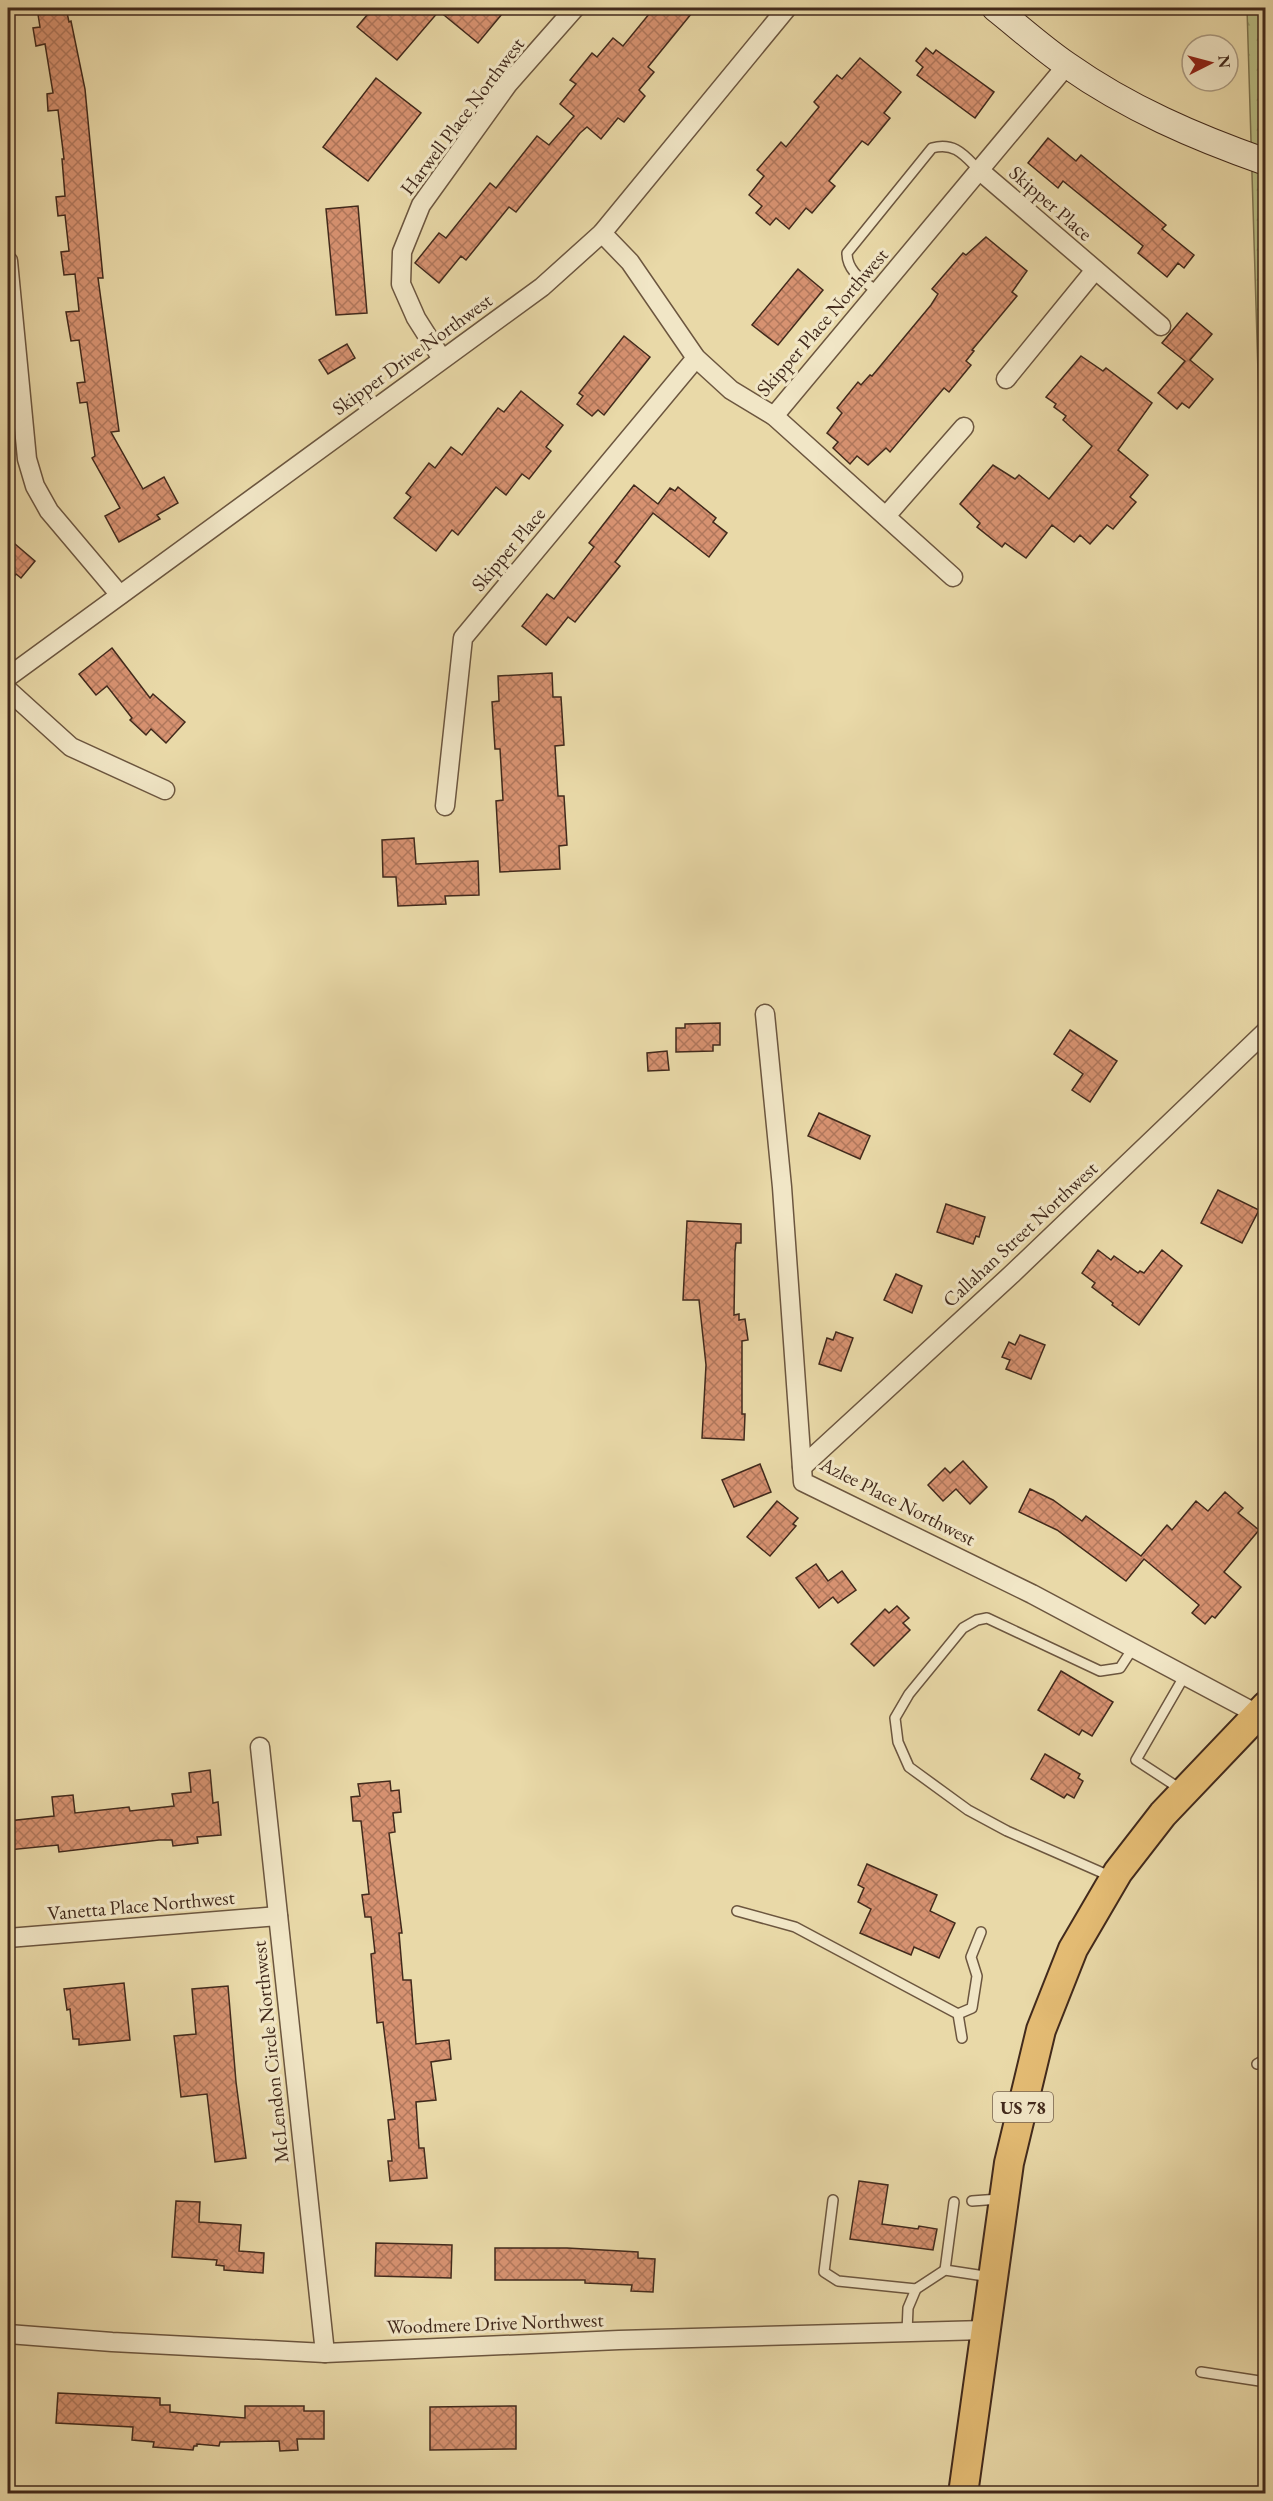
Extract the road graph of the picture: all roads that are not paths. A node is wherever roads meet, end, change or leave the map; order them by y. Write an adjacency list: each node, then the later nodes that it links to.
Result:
1 (576, 8): 13 (street, Harwell Place Northwest)
2 (787, 8): 7 (street, Skipper Drive Northwest)
3 (995, 8): 4 (street)
4 (1066, 65): 5 (street); 6 (street, Skipper Place Northwest)
5 (1266, 162)
6 (979, 170): 9 (street, Skipper Place); 10 (street, Skipper Place Northwest); 10 (lane)
7 (602, 233): 12 (street, Skipper Place Northwest); 13 (street, Skipper Drive Northwest)
8 (8, 261): 19 (street)
9 (1095, 270): 11 (street, Skipper Place); 14 (street, Skipper Place)
10 (878, 292): 15 (street, Skipper Place Northwest)
11 (1161, 326)
12 (696, 358): 15 (street, Skipper Place Northwest); 23 (street, Skipper Place)
13 (442, 359): 19 (street, Skipper Drive Northwest)
14 (1006, 379)
15 (774, 417): 17 (street)
16 (964, 427): 17 (street)
17 (886, 516): 18 (street)
18 (953, 576)
19 (120, 595): 20 (street, Skipper Drive Northwest)
20 (8, 678)
21 (8, 690): 22 (street)
22 (165, 790)
23 (445, 806)
24 (765, 1014): 26 (street, Azlee Place Northwest)
25 (1266, 1031): 26 (street, Callahan Street Northwest)
26 (802, 1467): 27 (street, Azlee Place Northwest)
27 (1133, 1648): 28 (street, Azlee Place Northwest); 32 (lane)
28 (1185, 1675): 29 (street, Azlee Place Northwest); 31 (lane)
29 (1261, 1710): 31 (main road, US 78)
30 (260, 1747): 34 (street, McLendon Circle Northwest)
31 (1184, 1791): 32 (main road, US 78)
32 (1114, 1878): 39 (main road, US 78)
33 (737, 1911): 37 (lane)
34 (278, 1916): 36 (street, Vanetta Place Northwest); 49 (street, McLendon Circle Northwest)
35 (981, 1932): 37 (lane)
36 (8, 1938)
37 (958, 2014): 38 (lane)
38 (962, 2038)
39 (1004, 2199): 41 (lane); 44 (main road, US 78)
40 (833, 2200): 45 (lane)
41 (972, 2201)
42 (954, 2202): 43 (lane)
43 (945, 2270): 44 (lane); 45 (lane)
44 (993, 2277): 46 (main road, US 78)
45 (916, 2289): 47 (lane)
46 (985, 2330): 47 (street, Woodmere Drive Northwest); 52 (main road, US 78)
47 (907, 2332): 49 (street, Woodmere Drive Northwest)
48 (8, 2334): 49 (street, Woodmere Drive Northwest)
49 (325, 2353)
50 (1201, 2372): 51 (lane)
51 (1266, 2382)
52 (963, 2493)

